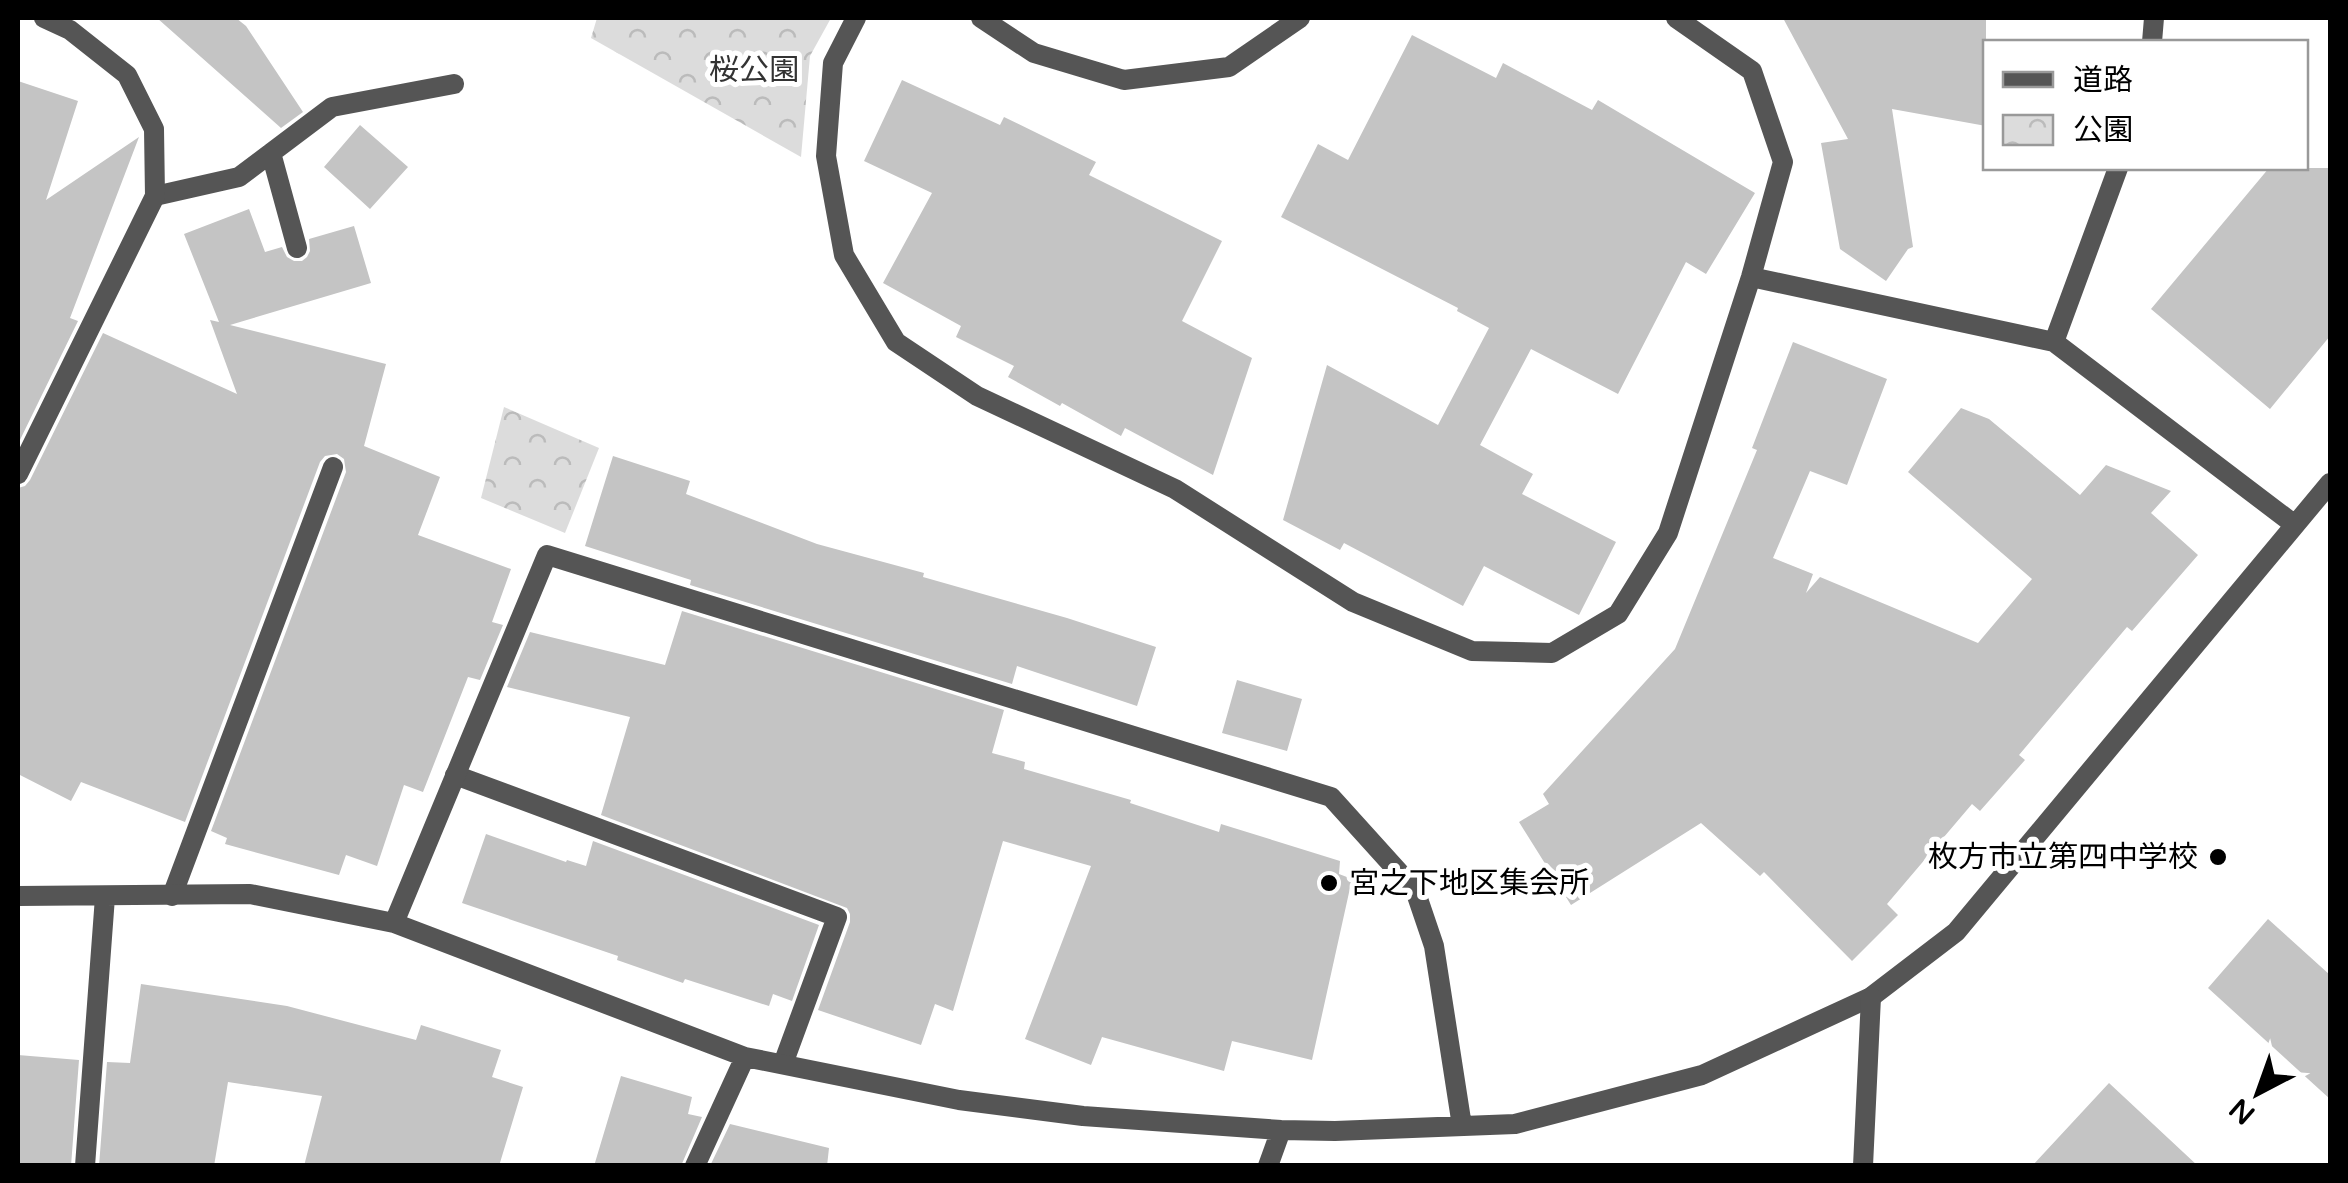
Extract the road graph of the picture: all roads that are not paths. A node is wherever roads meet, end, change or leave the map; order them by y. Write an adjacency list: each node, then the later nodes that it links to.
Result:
1 (44, 18): 9 (street)
2 (856, 18): 11 (street)
3 (980, 18): 4 (street)
4 (1300, 18)
5 (1676, 18): 11 (street)
6 (454, 84): 7 (street)
7 (271, 153): 9 (street); 10 (street)
8 (2117, 170): 12 (street)
9 (155, 196): 14 (street)
10 (298, 248)
11 (1751, 278): 12 (street)
12 (2054, 342): 16 (street)
13 (333, 467): 19 (street)
14 (18, 474)
15 (2330, 482): 16 (street)
16 (2295, 525): 22 (street)
17 (455, 775): 21 (street); 24 (street); 25 (street)
18 (18, 896): 20 (street)
19 (172, 896): 20 (street); 21 (street)
20 (105, 897): 27 (street)
21 (394, 923): 23 (street)
22 (1871, 997): 25 (street); 30 (street)
23 (745, 1057): 24 (street); 28 (street)
24 (783, 1064): 26 (street)
25 (1462, 1126): 26 (street)
26 (1281, 1130): 29 (street)
27 (85, 1166)
28 (695, 1166)
29 (1268, 1166)
30 (1864, 1166)

